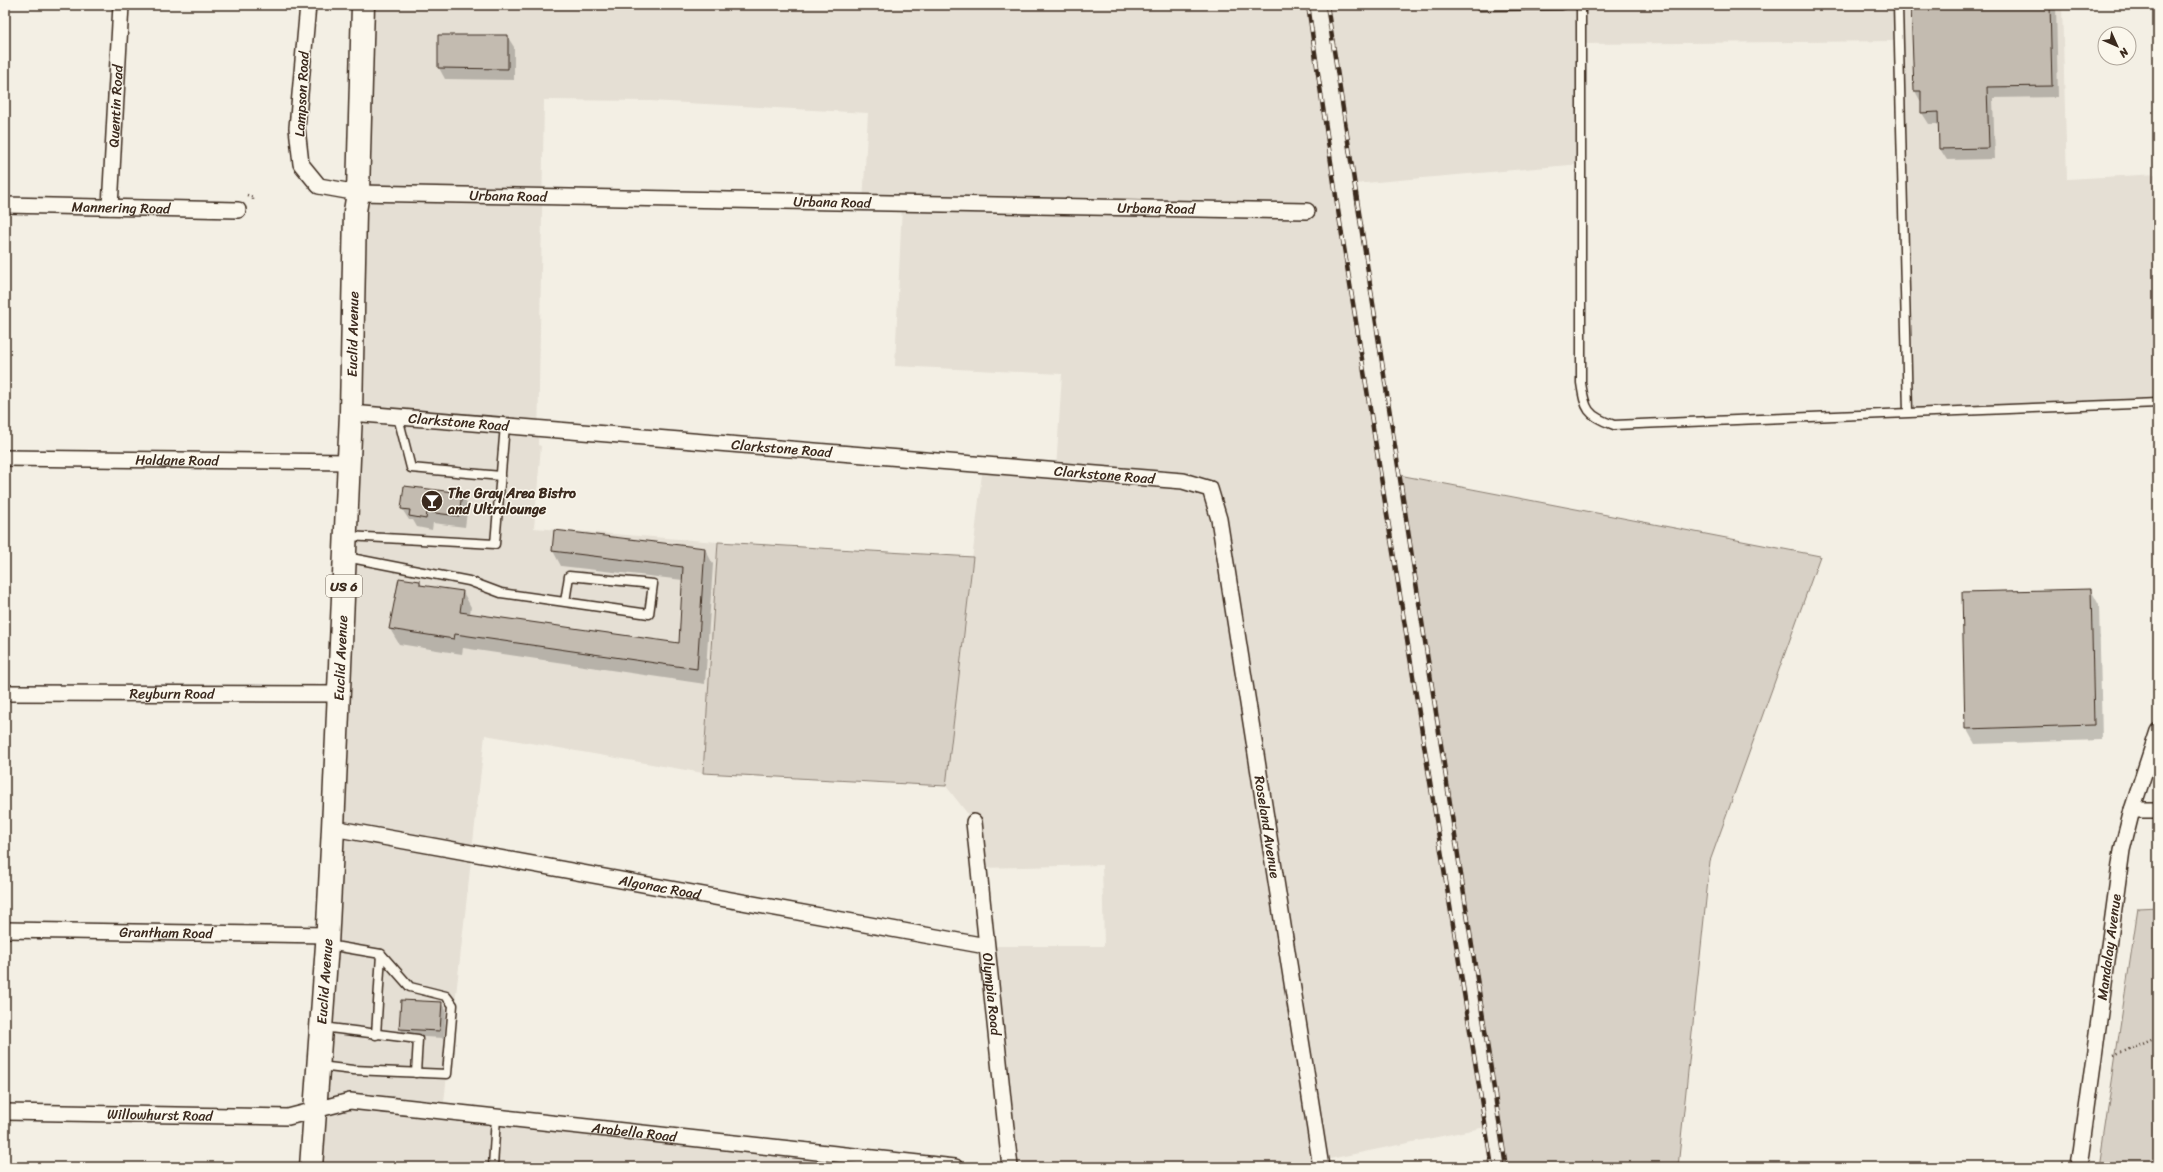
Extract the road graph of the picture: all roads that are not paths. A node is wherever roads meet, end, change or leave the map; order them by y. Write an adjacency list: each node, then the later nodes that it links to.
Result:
1 (121, 5): 10 (street, Quentin Road)
2 (308, 5): 8 (street, Lampson Road)
3 (363, 5): 8 (main road, Euclid Avenue / US 6)
4 (1562, 5): 7 (lane)
5 (1581, 5): 14 (lane)
6 (1898, 5): 14 (lane)
7 (1480, 6)
8 (358, 193): 12 (street, Urbana Road); 15 (main road, Euclid Avenue / US 6)
9 (5, 205): 10 (street, Mannering Road)
10 (110, 207): 11 (street, Mannering Road)
11 (238, 210)
12 (1307, 211)
13 (2158, 403): 14 (lane)
14 (1908, 412)
15 (352, 413): 16 (street, Clarkstone Road); 19 (main road, Euclid Avenue / US 6)
16 (398, 417): 17 (street, Clarkstone Road); 20 (lane)
17 (505, 426): 20 (lane); 21 (street, Clarkstone Road)
18 (5, 458): 19 (street, Haldane Road)
19 (349, 462): 22 (main road, Euclid Avenue / US 6)
20 (501, 476): 22 (lane)
21 (1210, 489): 46 (street, Roseland Avenue)
22 (345, 547): 23 (lane); 25 (main road, Euclid Avenue / US 6)
23 (565, 602): 23 (lane)
24 (5, 693): 25 (street, Reyburn Road)
25 (338, 694): 30 (main road, Euclid Avenue / US 6)
26 (2158, 731): 27 (street, Mandalay Avenue)
27 (2132, 810): 28 (street); 47 (street, Mandalay Avenue)
28 (2158, 810)
29 (974, 822): 33 (street, Olympia Road)
30 (333, 828): 32 (main road, Euclid Avenue / US 6); 33 (street, Algonac Road)
31 (5, 930): 32 (street, Grantham Road)
32 (327, 940): 34 (lane); 35 (main road, Euclid Avenue / US 6)
33 (986, 946): 45 (street, Olympia Road)
34 (381, 954): 36 (lane); 38 (lane)
35 (321, 1027): 36 (lane); 37 (main road, Euclid Avenue / US 6)
36 (376, 1035): 38 (lane)
37 (318, 1066): 38 (lane); 39 (main road, Euclid Avenue / US 6)
38 (416, 1073)
39 (314, 1111): 40 (street, Willowhurst Road); 41 (street, Arabella Road); 42 (main road, Euclid Avenue / US 6)
40 (5, 1112)
41 (496, 1117): 43 (lane); 44 (street, Arabella Road)
42 (311, 1167)
43 (493, 1167)
44 (955, 1167)
45 (1010, 1167)
46 (1321, 1167)
47 (2079, 1167)

